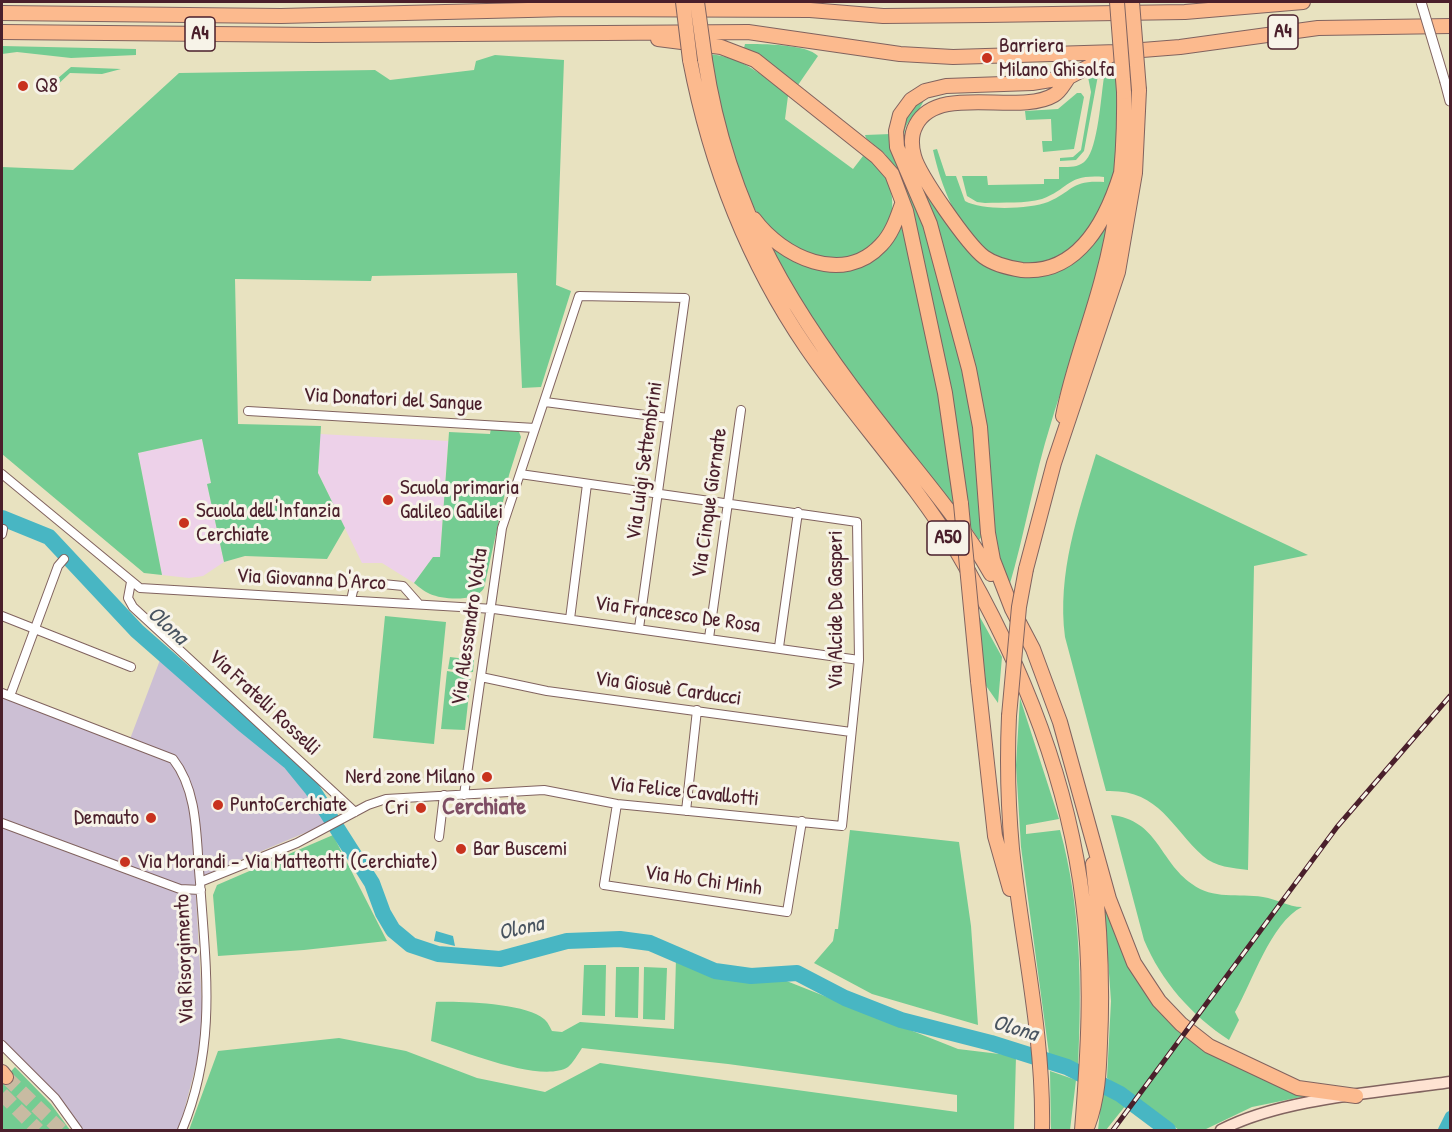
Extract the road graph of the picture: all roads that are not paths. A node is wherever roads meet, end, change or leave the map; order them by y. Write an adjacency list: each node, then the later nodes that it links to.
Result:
1 (653, 2): 8 (highway)
2 (683, 2): 63 (highway, A50, bridge)
3 (697, 2): 18 (highway, bridge)
4 (1117, 2): 16 (highway, bridge)
5 (1132, 2): 25 (highway, bridge)
6 (1303, 2): 8 (highway, A4)
7 (1421, 2): 15 (street, bridge)
8 (569, 9): 9 (highway, A4)
9 (2, 13)
10 (1450, 26): 13 (highway, A4)
11 (2, 32): 12 (highway, A4)
12 (612, 33): 13 (highway, A4); 17 (highway)
13 (1117, 52): 14 (highway)
14 (1069, 77): 16 (highway); 37 (highway)
15 (1450, 101)
16 (1121, 173): 25 (highway)
17 (902, 204): 18 (highway); 61 (highway, bridge)
18 (747, 210): 37 (highway)
19 (579, 296): 20 (street, Via Alessandro Volta); 23 (street, Via Luigi Settembrini)
20 (545, 402): 23 (street); 24 (street, Via Alessandro Volta)
21 (741, 410): 30 (street, Via Cinque Giornate)
22 (248, 411): 24 (street, Via Donatori del Sangue)
23 (669, 418): 29 (street, Via Luigi Settembrini)
24 (535, 428): 27 (street, Via Alessandro Volta)
25 (1054, 463): 61 (highway, bridge)
26 (2, 474): 33 (street)
27 (520, 474): 28 (street, Via Alcide De Gasperi); 36 (street, Via Alessandro Volta)
28 (587, 484): 29 (street, Via Alcide De Gasperi); 39 (street)
29 (659, 492): 30 (street, Via Alcide De Gasperi); 41 (street, Via Luigi Settembrini)
30 (728, 502): 31 (street, Via Alcide De Gasperi); 42 (street, Via Cinque Giornate)
31 (798, 513): 43 (street); 44 (street, Via Alcide De Gasperi)
32 (64, 559): 40 (street)
33 (131, 582): 34 (street, Via Giovanna D'Arco); 55 (street, Via Fratelli Rosselli)
34 (351, 600): 35 (street, Via Giovanna D'Arco); 35 (street)
35 (418, 603): 36 (street, Via Giovanna D'Arco)
36 (490, 608): 39 (street, Via Francesco De Rosa); 46 (street, Via Alessandro Volta)
37 (1012, 609): 52 (highway)
38 (2, 616): 40 (street)
39 (570, 619): 41 (street, Via Francesco De Rosa)
40 (35, 628): 45 (street); 47 (street)
41 (639, 628): 42 (street, Via Francesco De Rosa)
42 (709, 638): 43 (street, Via Francesco De Rosa)
43 (779, 647): 44 (street, Via Francesco De Rosa)
44 (858, 660): 49 (street, Via Alcide De Gasperi)
45 (131, 667)
46 (481, 677): 48 (street, Via Giosuè Carducci); 51 (street, Via Alessandro Volta)
47 (6, 695): 60 (street)
48 (697, 710): 49 (street, Via Giosuè Carducci); 54 (street)
49 (850, 732): 58 (street, Via Alcide De Gasperi)
50 (444, 795): 51 (street, Via Felice Cavallotti); 55 (street, Via Risorgimento); 59 (street)
51 (464, 795): 53 (street, Via Felice Cavallotti)
52 (1084, 802): 63 (highway); 65 (highway)
53 (617, 804): 54 (street, Via Felice Cavallotti); 56 (street, Via Ho Chi Minh)
54 (686, 811): 56 (street, Via Felice Cavallotti)
55 (355, 812): 60 (street, Via Risorgimento)
56 (802, 821): 58 (street, Via Felice Cavallotti)
57 (2, 823): 60 (street)
58 (842, 826)
59 (439, 837)
60 (201, 886): 67 (street, Via Risorgimento)
61 (1025, 941): 68 (highway)
62 (2, 1045): 66 (street)
63 (1093, 1064): 69 (highway, A50)
64 (1449, 1083): 65 (main road)
65 (1356, 1096): 70 (main road)
66 (78, 1131)
67 (182, 1131)
68 (1042, 1131)
69 (1083, 1131)
70 (1221, 1131)

